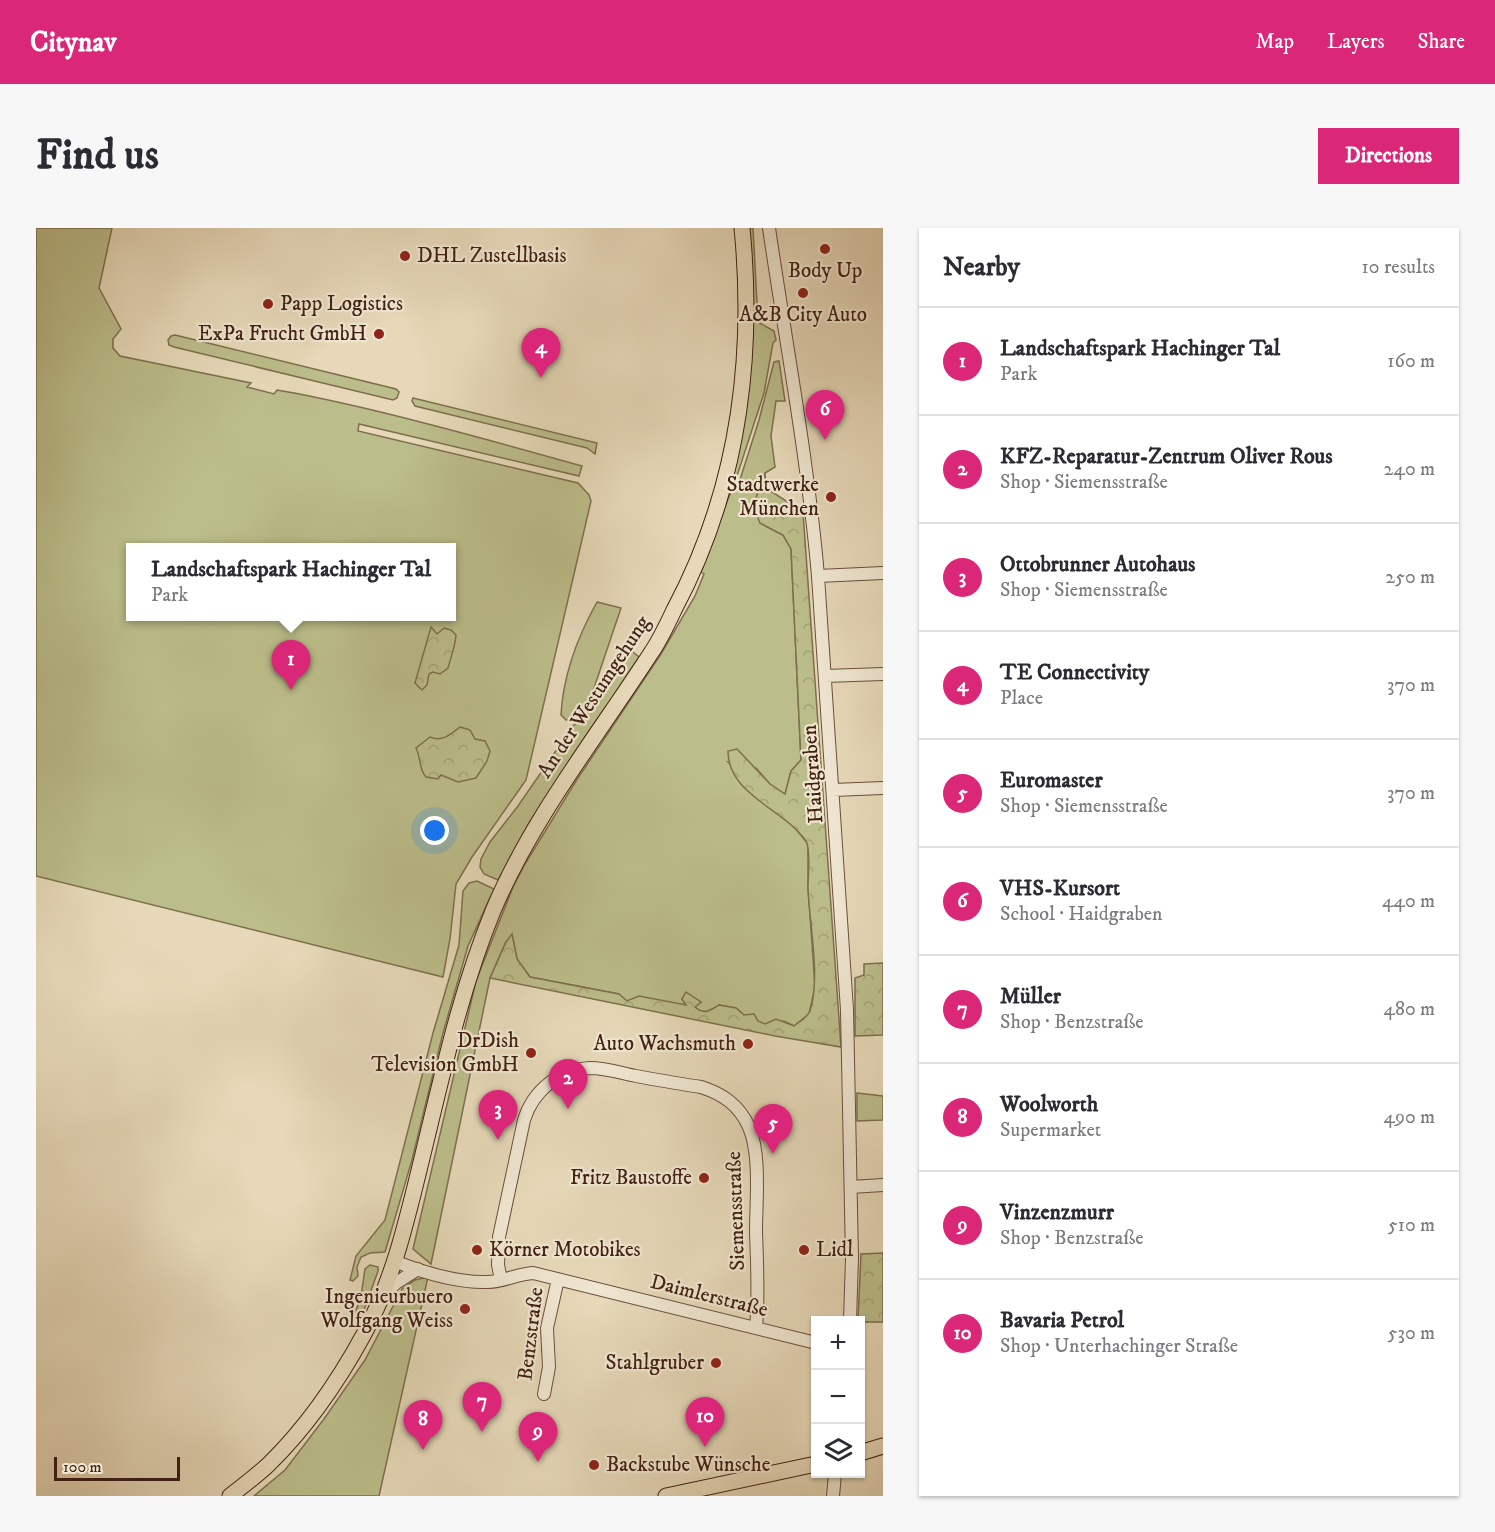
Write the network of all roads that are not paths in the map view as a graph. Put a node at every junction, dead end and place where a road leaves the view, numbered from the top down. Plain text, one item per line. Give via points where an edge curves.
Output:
1 (742, 228) edge
2 (769, 228) edge
3 (883, 573) edge
4 (818, 576) junction
5 (883, 674) edge
6 (825, 676) junction
7 (883, 788) edge
8 (833, 790) junction
9 (883, 1185) edge
10 (851, 1187) junction
11 (394, 1261) junction
12 (418, 1269) junction
13 (558, 1279) junction
14 (501, 1280) junction
15 (379, 1300) junction
16 (849, 1316) edge
17 (756, 1328) junction
18 (811, 1342) edge
19 (544, 1394) dead end
20 (883, 1446) edge
21 (865, 1452) edge
22 (811, 1465) edge
23 (835, 1478) edge
24 (230, 1496) edge
25 (666, 1496) edge
26 (833, 1496) edge

1 - 11 main road, An der Westumgehung via 747,318 744,386 714,518 685,590 654,649 546,810 494,908 467,980
2 - 4 street, Haidgraben
3 - 4 street
4 - 6 street, Haidgraben
5 - 6 street
6 - 8 street, Haidgraben
7 - 8 street
8 - 10 street, Haidgraben via 845,967
9 - 10 street
10 - 16 street, Haidgraben
11 - 12 street, Daimlerstraße
11 - 15 main road, An der Westumgehung
12 - 14 street, Daimlerstraße via 475,1282
12 - 15 street
13 - 14 street, Daimlerstraße via 533,1273
13 - 17 street, Daimlerstraße
13 - 19 street, Benzstraße via 548,1328 549,1367
14 - 17 street, Siemensstraße via 499,1237 524,1120 539,1092 569,1072 590,1068 701,1088 729,1100 752,1134 756,1165
15 - 24 main road, An der Westumgehung via 360,1341 307,1419 268,1465
17 - 18 street, Daimlerstraße
20 - 21 main road
22 - 25 main road
23 - 26 street

